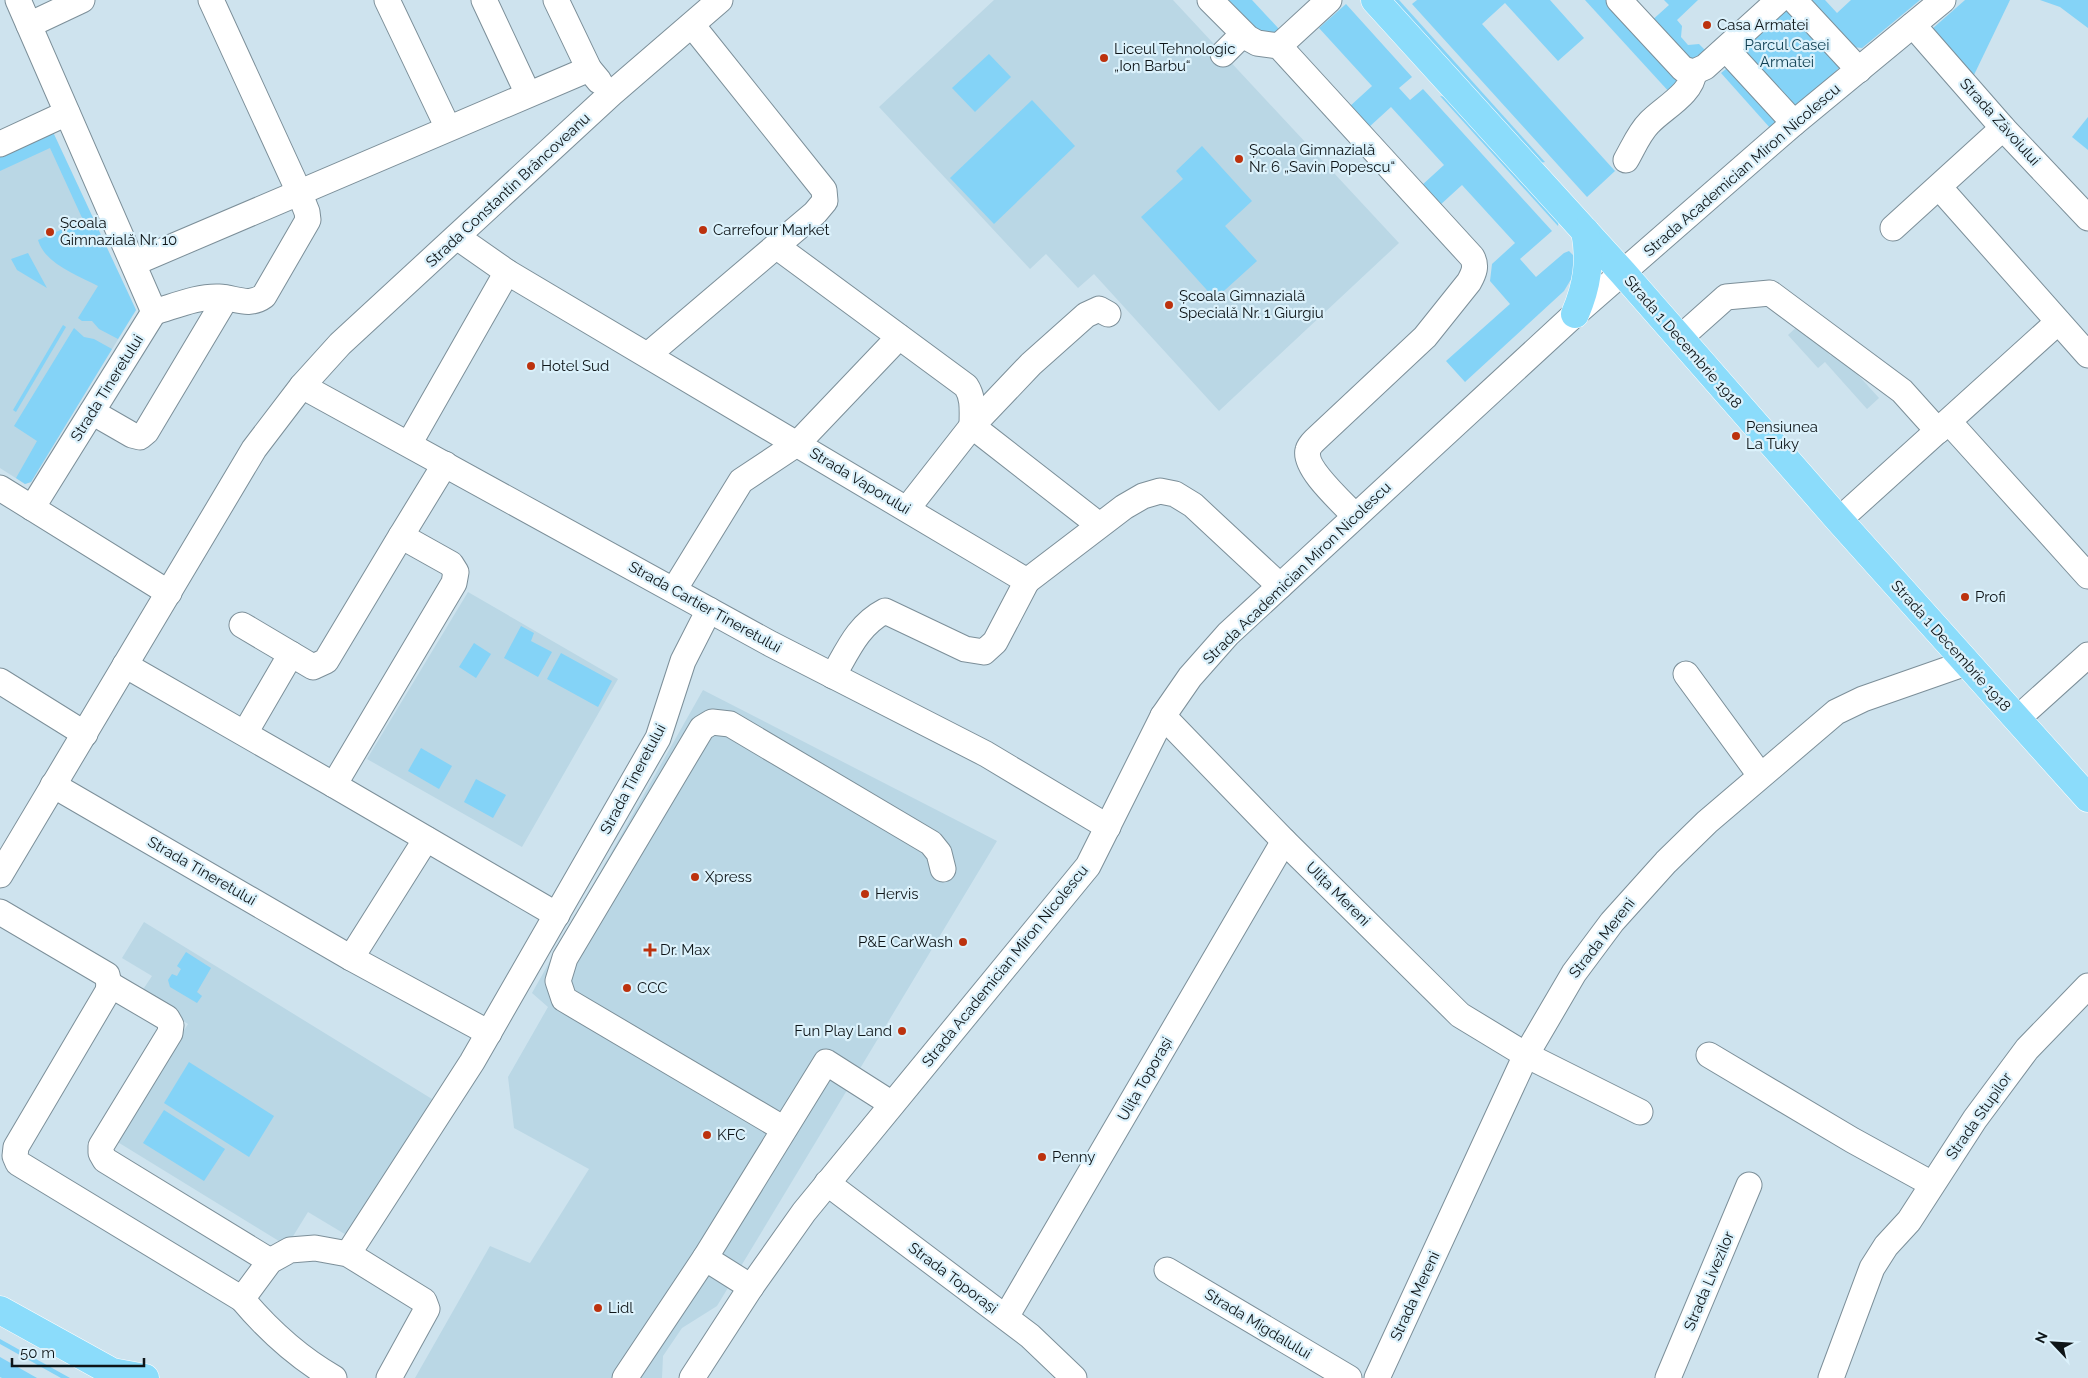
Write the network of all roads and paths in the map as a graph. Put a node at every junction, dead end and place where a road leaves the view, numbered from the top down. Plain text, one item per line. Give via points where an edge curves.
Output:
1 (18, 0) edge
2 (82, 0) edge
3 (211, 0) edge
4 (387, 0) edge
5 (484, 0) edge
6 (556, 0) edge
7 (720, 0) edge
8 (1210, 0) edge
9 (1329, 0) edge
10 (1375, 0) edge
11 (1620, 0) edge
12 (1779, 0) edge
13 (1794, 0) edge
14 (1943, 0) edge
15 (28, 25) junction
16 (692, 25) junction
17 (1913, 25) junction
18 (1243, 34) junction
19 (1279, 46) junction
20 (1726, 49) junction
21 (1224, 54) dead end
22 (588, 69) junction
23 (1859, 70) junction
24 (1694, 72) junction
25 (528, 94) junction
26 (611, 94) junction
27 (68, 113) junction
28 (1794, 123) junction
29 (448, 128) junction
30 (2004, 128) junction
31 (0, 144) edge
32 (1626, 160) dead end
33 (1939, 187) junction
34 (299, 192) junction
35 (2088, 218) edge
36 (1893, 228) dead end
37 (1585, 231) junction
38 (457, 238) junction
39 (776, 246) junction
40 (134, 263) junction
41 (508, 272) junction
42 (1623, 272) junction
43 (226, 298) junction
44 (154, 312) junction
45 (1108, 314) dead end
46 (1575, 314) junction
47 (2058, 322) junction
48 (899, 337) junction
49 (1680, 338) junction
50 (649, 354) junction
51 (2088, 355) edge
52 (302, 386) junction
53 (92, 412) junction
54 (972, 426) junction
55 (1944, 426) junction
56 (408, 444) junction
57 (798, 444) junction
58 (445, 464) junction
59 (0, 488) edge
60 (32, 508) junction
61 (907, 509) junction
62 (1355, 516) junction
63 (1839, 520) junction
64 (1099, 525) junction
65 (401, 536) junction
66 (2088, 576) edge
67 (1027, 581) junction
68 (1280, 586) junction
69 (674, 590) junction
70 (169, 593) junction
71 (709, 610) junction
72 (242, 625) dead end
73 (291, 654) junction
74 (2088, 654) edge
75 (1966, 663) junction
76 (125, 665) junction
77 (1686, 674) dead end
78 (834, 676) junction
79 (0, 681) edge
80 (1163, 716) junction
81 (2017, 719) junction
82 (244, 733) junction
83 (85, 734) junction
84 (1760, 775) junction
85 (53, 785) junction
86 (334, 785) junction
87 (2088, 798) edge
88 (1108, 827) junction
89 (426, 839) junction
90 (1284, 841) junction
91 (2, 868) edge
92 (943, 869) dead end
93 (0, 912) edge
94 (557, 915) junction
95 (351, 958) junction
96 (109, 984) junction
97 (2088, 986) edge
98 (489, 1033) junction
99 (1526, 1055) junction
100 (1709, 1056) dead end
101 (892, 1104) junction
102 (1640, 1112) dead end
103 (784, 1129) junction
104 (827, 1183) junction
105 (1932, 1184) junction
106 (1749, 1185) dead end
107 (348, 1254) junction
108 (705, 1258) junction
109 (270, 1261) junction
110 (1167, 1270) dead end
111 (751, 1287) junction
112 (242, 1299) junction
113 (0, 1310) edge
114 (1006, 1317) junction
115 (114, 1375) edge
116 (145, 1378) edge
117 (334, 1378) edge
118 (389, 1378) edge
119 (625, 1378) edge
120 (692, 1378) edge
121 (1074, 1378) edge
122 (1349, 1378) edge
123 (1377, 1378) edge
124 (1668, 1378) edge
125 (1831, 1378) edge

1 - 15 street
2 - 15 street
3 - 34 street
4 - 29 street
5 - 25 street
6 - 22 street
7 - 16 street, Strada Constantin Brâncoveanu
8 - 18 street
9 - 19 street
10 - 37 main road, Strada 1 Decembrie 1918
11 - 24 street via 1683,69
12 - 20 street
13 - 23 street
14 - 17 street, Strada Academician Miron Nicolescu
15 - 27 street
16 - 26 street, Strada Constantin Brâncoveanu
16 - 39 street via 824,190 825,201 815,214
17 - 23 street, Strada Academician Miron Nicolescu
17 - 30 street, Strada Zăvoiului
18 - 19 street via 1254,42
18 - 21 street
19 - 62 street via 1475,263 1469,282 1425,337 1308,449 1308,460 1313,470
20 - 24 street via 1706,67
20 - 28 street
22 - 25 street
22 - 26 street
23 - 28 street, Strada Academician Miron Nicolescu
24 - 32 street via 1688,88 1648,124
25 - 29 street
26 - 38 street, Strada Constantin Brâncoveanu
27 - 31 street
27 - 40 street
28 - 42 street, Strada Academician Miron Nicolescu
29 - 34 street
30 - 33 street
30 - 35 street, Strada Zăvoiului
33 - 36 street
33 - 47 street
34 - 40 street
34 - 43 street via 308,220 264,296 249,303
37 - 42 main road, Strada 1 Decembrie 1918
37 - 46 main road via 1589,248 1588,274
38 - 41 street, Strada Vaporului
38 - 52 street, Strada Constantin Brâncoveanu via 340,344
39 - 48 street
39 - 50 street
40 - 44 street
41 - 50 street, Strada Vaporului
41 - 56 street
42 - 46 street, Strada Academician Miron Nicolescu
42 - 49 main road, Strada 1 Decembrie 1918
43 - 44 street via 204,298
43 - 53 street via 146,432 140,437 132,435
44 - 53 street, Strada Tineretului
45 - 54 street via 1099,309 1086,315 1032,364
46 - 62 street, Strada Academician Miron Nicolescu
47 - 51 street
47 - 55 street
48 - 54 street via 966,386 971,394
48 - 57 street
49 - 55 street via 1726,296 1770,293
49 - 63 main road, Strada 1 Decembrie 1918
50 - 57 street, Strada Vaporului
52 - 56 street, Strada Cartier Tineretului
52 - 70 street via 254,449
53 - 60 street, Strada Tineretului
54 - 61 street
54 - 64 street
55 - 63 street
55 - 66 street
56 - 58 street, Strada Cartier Tineretului
57 - 61 street, Strada Vaporului
57 - 69 street via 741,481
58 - 65 street
58 - 69 street, Strada Cartier Tineretului
59 - 60 street
60 - 70 street
61 - 67 street, Strada Vaporului
62 - 68 street, Strada Academician Miron Nicolescu
63 - 75 main road, Strada 1 Decembrie 1918
64 - 67 street
64 - 68 street via 1143,496 1160,491 1175,494 1193,505
65 - 73 street via 326,661 313,667
65 - 86 street via 451,564 456,572 454,583
67 - 78 street via 995,642 984,652 965,649 885,611 861,628
68 - 80 street, Strada Academician Miron Nicolescu via 1208,655
69 - 71 street, Strada Cartier Tineretului
70 - 76 street
71 - 78 street, Strada Cartier Tineretului
71 - 94 street, Strada Tineretului via 683,661 658,738
72 - 73 street
73 - 82 street
74 - 81 street
75 - 81 main road, Strada 1 Decembrie 1918
75 - 84 street, Strada Mereni via 1848,705
76 - 82 street
76 - 83 street
77 - 84 street
78 - 88 street, Strada Cartier Tineretului via 986,754
79 - 83 street
80 - 88 street, Strada Academician Miron Nicolescu
80 - 90 street, Ulița Mereni
81 - 87 main road, Strada 1 Decembrie 1918
82 - 86 street
83 - 85 street
84 - 99 street, Strada Mereni via 1666,862 1612,922 1574,973
85 - 91 street
85 - 95 street, Strada Tineretului
86 - 89 street
88 - 101 street, Strada Academician Miron Nicolescu via 1088,866
89 - 94 street
89 - 95 street
90 - 99 street, Ulița Mereni via 1460,1015
90 - 114 street, Ulița Toporași
92 - 103 street via 939,853 931,843 738,728 712,722 702,728 565,958 558,981 564,999
93 - 96 street via 107,975
94 - 98 street, Strada Tineretului
95 - 98 street, Strada Tineretului
96 - 109 street via 166,1018 171,1026 170,1033 101,1146 105,1160
96 - 112 street via 108,991 16,1147 15,1156 18,1163
97 - 105 street, Strada Stupilor via 2027,1049
98 - 107 street, Strada Tineretului
99 - 102 street, Ulița Mereni
99 - 123 street, Strada Mereni
100 - 105 street
101 - 103 street via 826,1062
101 - 104 street, Strada Academician Miron Nicolescu
103 - 108 street
104 - 111 street, Strada Academician Miron Nicolescu
104 - 114 street, Strada Toporași
105 - 125 street, Strada Stupilor via 1909,1221 1872,1268
106 - 124 street, Strada Livezilor
107 - 109 street via 315,1248 290,1250
107 - 118 street via 424,1301 427,1309
108 - 111 street
108 - 119 street
109 - 112 street
110 - 122 street, Strada Migdalului
111 - 120 street, Strada Academician Miron Nicolescu
112 - 117 street via 266,1328
113 - 115 main road
114 - 121 street, Strada Toporași
115 - 116 main road

